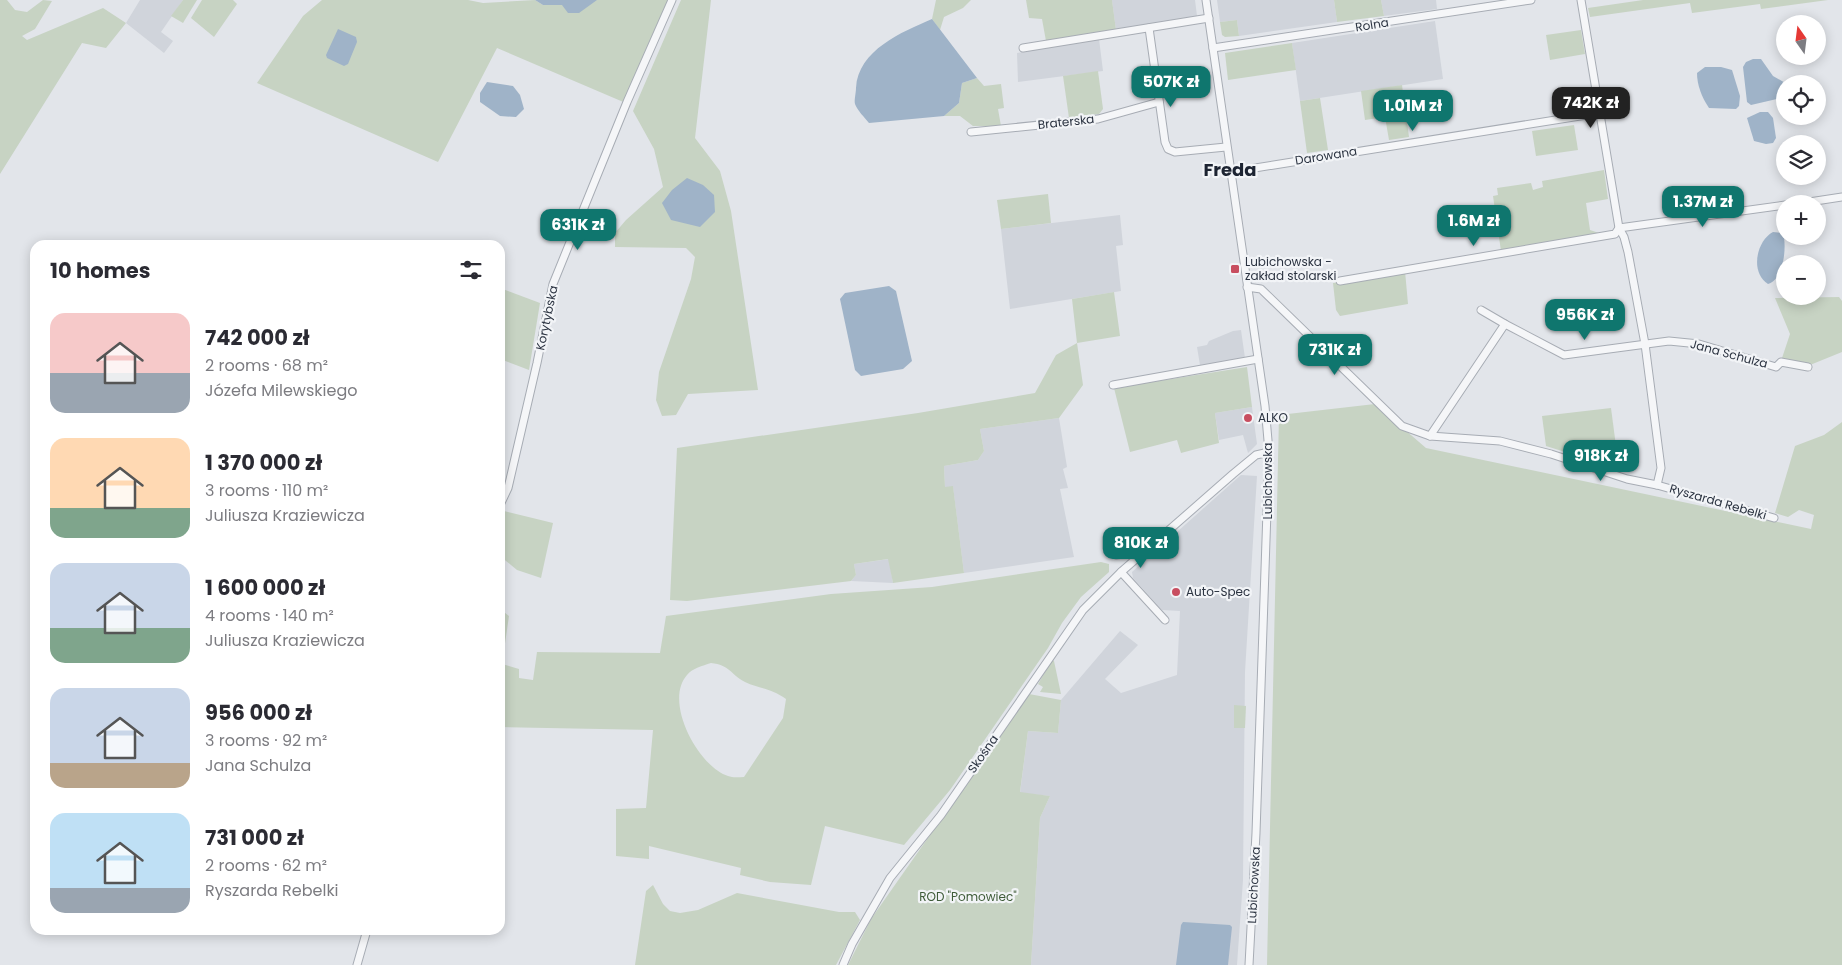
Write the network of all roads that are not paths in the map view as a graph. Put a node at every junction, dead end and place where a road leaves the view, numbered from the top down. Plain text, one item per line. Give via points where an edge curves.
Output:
1 (672, 0) edge
2 (1206, 0) edge
3 (1530, 0) edge
4 (1581, 0) edge
5 (1209, 18) junction
6 (1149, 28) junction
7 (1023, 48) dead end
8 (1213, 48) junction
9 (1159, 102) junction
10 (1599, 113) junction
11 (971, 132) dead end
12 (1226, 147) junction
13 (1230, 172) junction
14 (1842, 198) edge
15 (1826, 200) edge
16 (1776, 206) edge
17 (1619, 228) junction
18 (1340, 281) dead end
19 (1247, 286) junction
20 (1481, 310) dead end
21 (1505, 324) junction
22 (1645, 344) junction
23 (1258, 359) junction
24 (1808, 367) dead end
25 (1113, 385) dead end
26 (1430, 436) junction
27 (1269, 452) junction
28 (1657, 485) junction
29 (505, 494) edge
30 (1774, 518) dead end
31 (1116, 555) dead end
32 (1140, 556) junction
33 (1121, 572) junction
34 (1165, 620) dead end
35 (366, 935) edge
36 (357, 965) edge
37 (843, 965) edge
38 (1249, 965) edge

1 - 29 street, Korytybska via 553,284 538,363
2 - 5 street, Lubichowska
3 - 8 street, Rolna
4 - 10 street
5 - 6 street
5 - 8 street, Lubichowska
6 - 7 street
6 - 9 street
8 - 12 street, Lubichowska
9 - 11 street, Braterska via 1098,119
9 - 12 street via 1168,149 1175,152
10 - 13 street, Darowana
10 - 17 street
12 - 13 street, Lubichowska
13 - 19 street, Lubichowska
14 - 15 street
16 - 17 street
17 - 18 street via 1615,234
17 - 22 street via 1628,252
19 - 23 street, Lubichowska
19 - 26 street, Ryszarda Rebelki via 1261,289 1402,426
20 - 21 street, Jana Schulza
21 - 22 street, Jana Schulza via 1564,354
21 - 26 street
22 - 24 street, Jana Schulza via 1669,341 1699,344 1776,367 1781,362
22 - 28 street via 1661,468
23 - 25 street
23 - 27 street, Lubichowska
26 - 28 street, Ryszarda Rebelki via 1500,441
27 - 32 street, Skośna via 1256,454
27 - 38 street, Lubichowska
28 - 30 street, Ryszarda Rebelki
31 - 32 street via 1132,553
32 - 33 street, Skośna
33 - 34 street
33 - 37 street, Skośna via 1083,610 940,815 890,878
35 - 36 street

